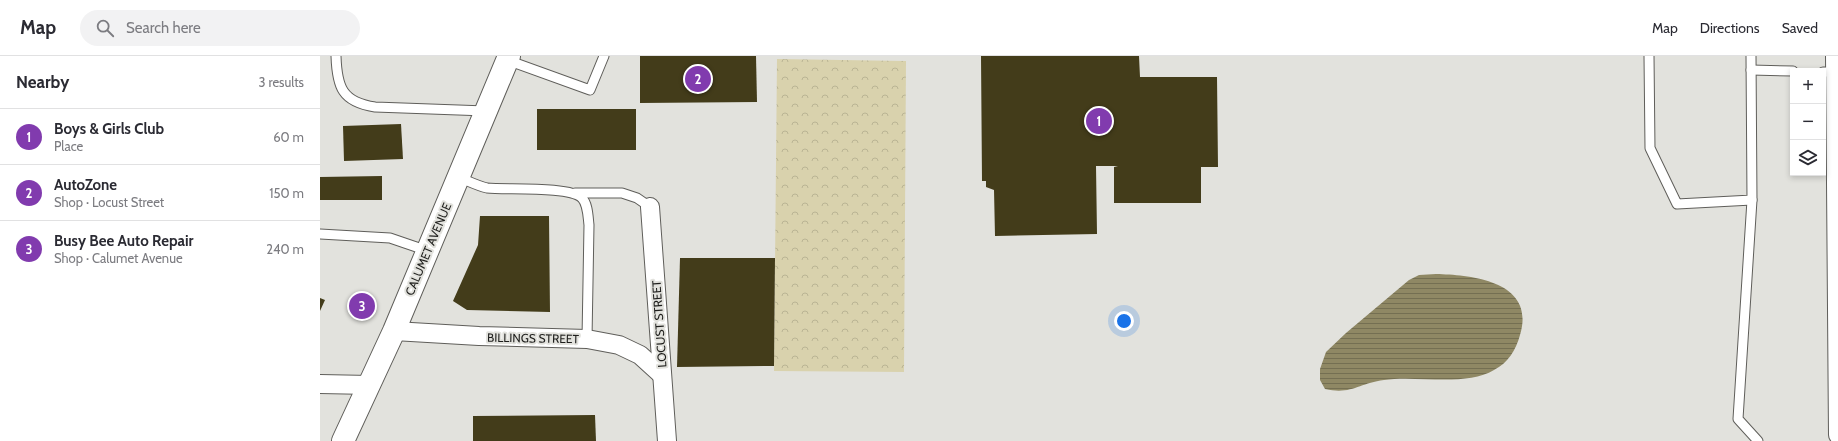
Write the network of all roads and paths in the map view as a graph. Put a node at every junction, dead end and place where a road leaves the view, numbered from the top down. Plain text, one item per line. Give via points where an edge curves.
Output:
1 (336, 56) edge
2 (604, 56) edge
3 (1649, 56) edge
4 (1751, 56) edge
5 (508, 58) edge
6 (1831, 67) edge
7 (1751, 70) junction
8 (1790, 71) edge
9 (486, 111) junction
10 (458, 177) junction
11 (573, 193) junction
12 (1752, 200) junction
13 (650, 207) joint
14 (320, 234) edge
15 (428, 250) junction
16 (394, 332) junction
17 (587, 339) junction
18 (662, 376) junction
19 (320, 384) edge
20 (370, 385) junction
21 (1838, 435) edge
22 (343, 441) edge
23 (667, 441) edge
24 (1758, 441) edge

1 - 9 lane via 336,74 340,88 360,105
2 - 5 lane via 590,90
3 - 12 lane via 1650,148 1677,204
4 - 7 lane
5 - 9 main road, CALUMET AVENUE
6 - 21 street
7 - 8 lane
7 - 12 lane
9 - 10 main road, CALUMET AVENUE
10 - 11 lane via 485,187
10 - 15 main road, CALUMET AVENUE
11 - 13 lane via 622,193 637,198
11 - 17 lane via 582,198 587,208 589,225
12 - 24 lane via 1738,419
13 - 18 street, LOCUST STREET
14 - 15 lane via 390,238
15 - 16 main road, CALUMET AVENUE
16 - 17 street, BILLINGS STREET
16 - 20 main road, CALUMET AVENUE
17 - 18 street, BILLINGS STREET via 619,345 640,355
18 - 23 street, LOCUST STREET
19 - 20 street
20 - 22 main road, CALUMET AVENUE

